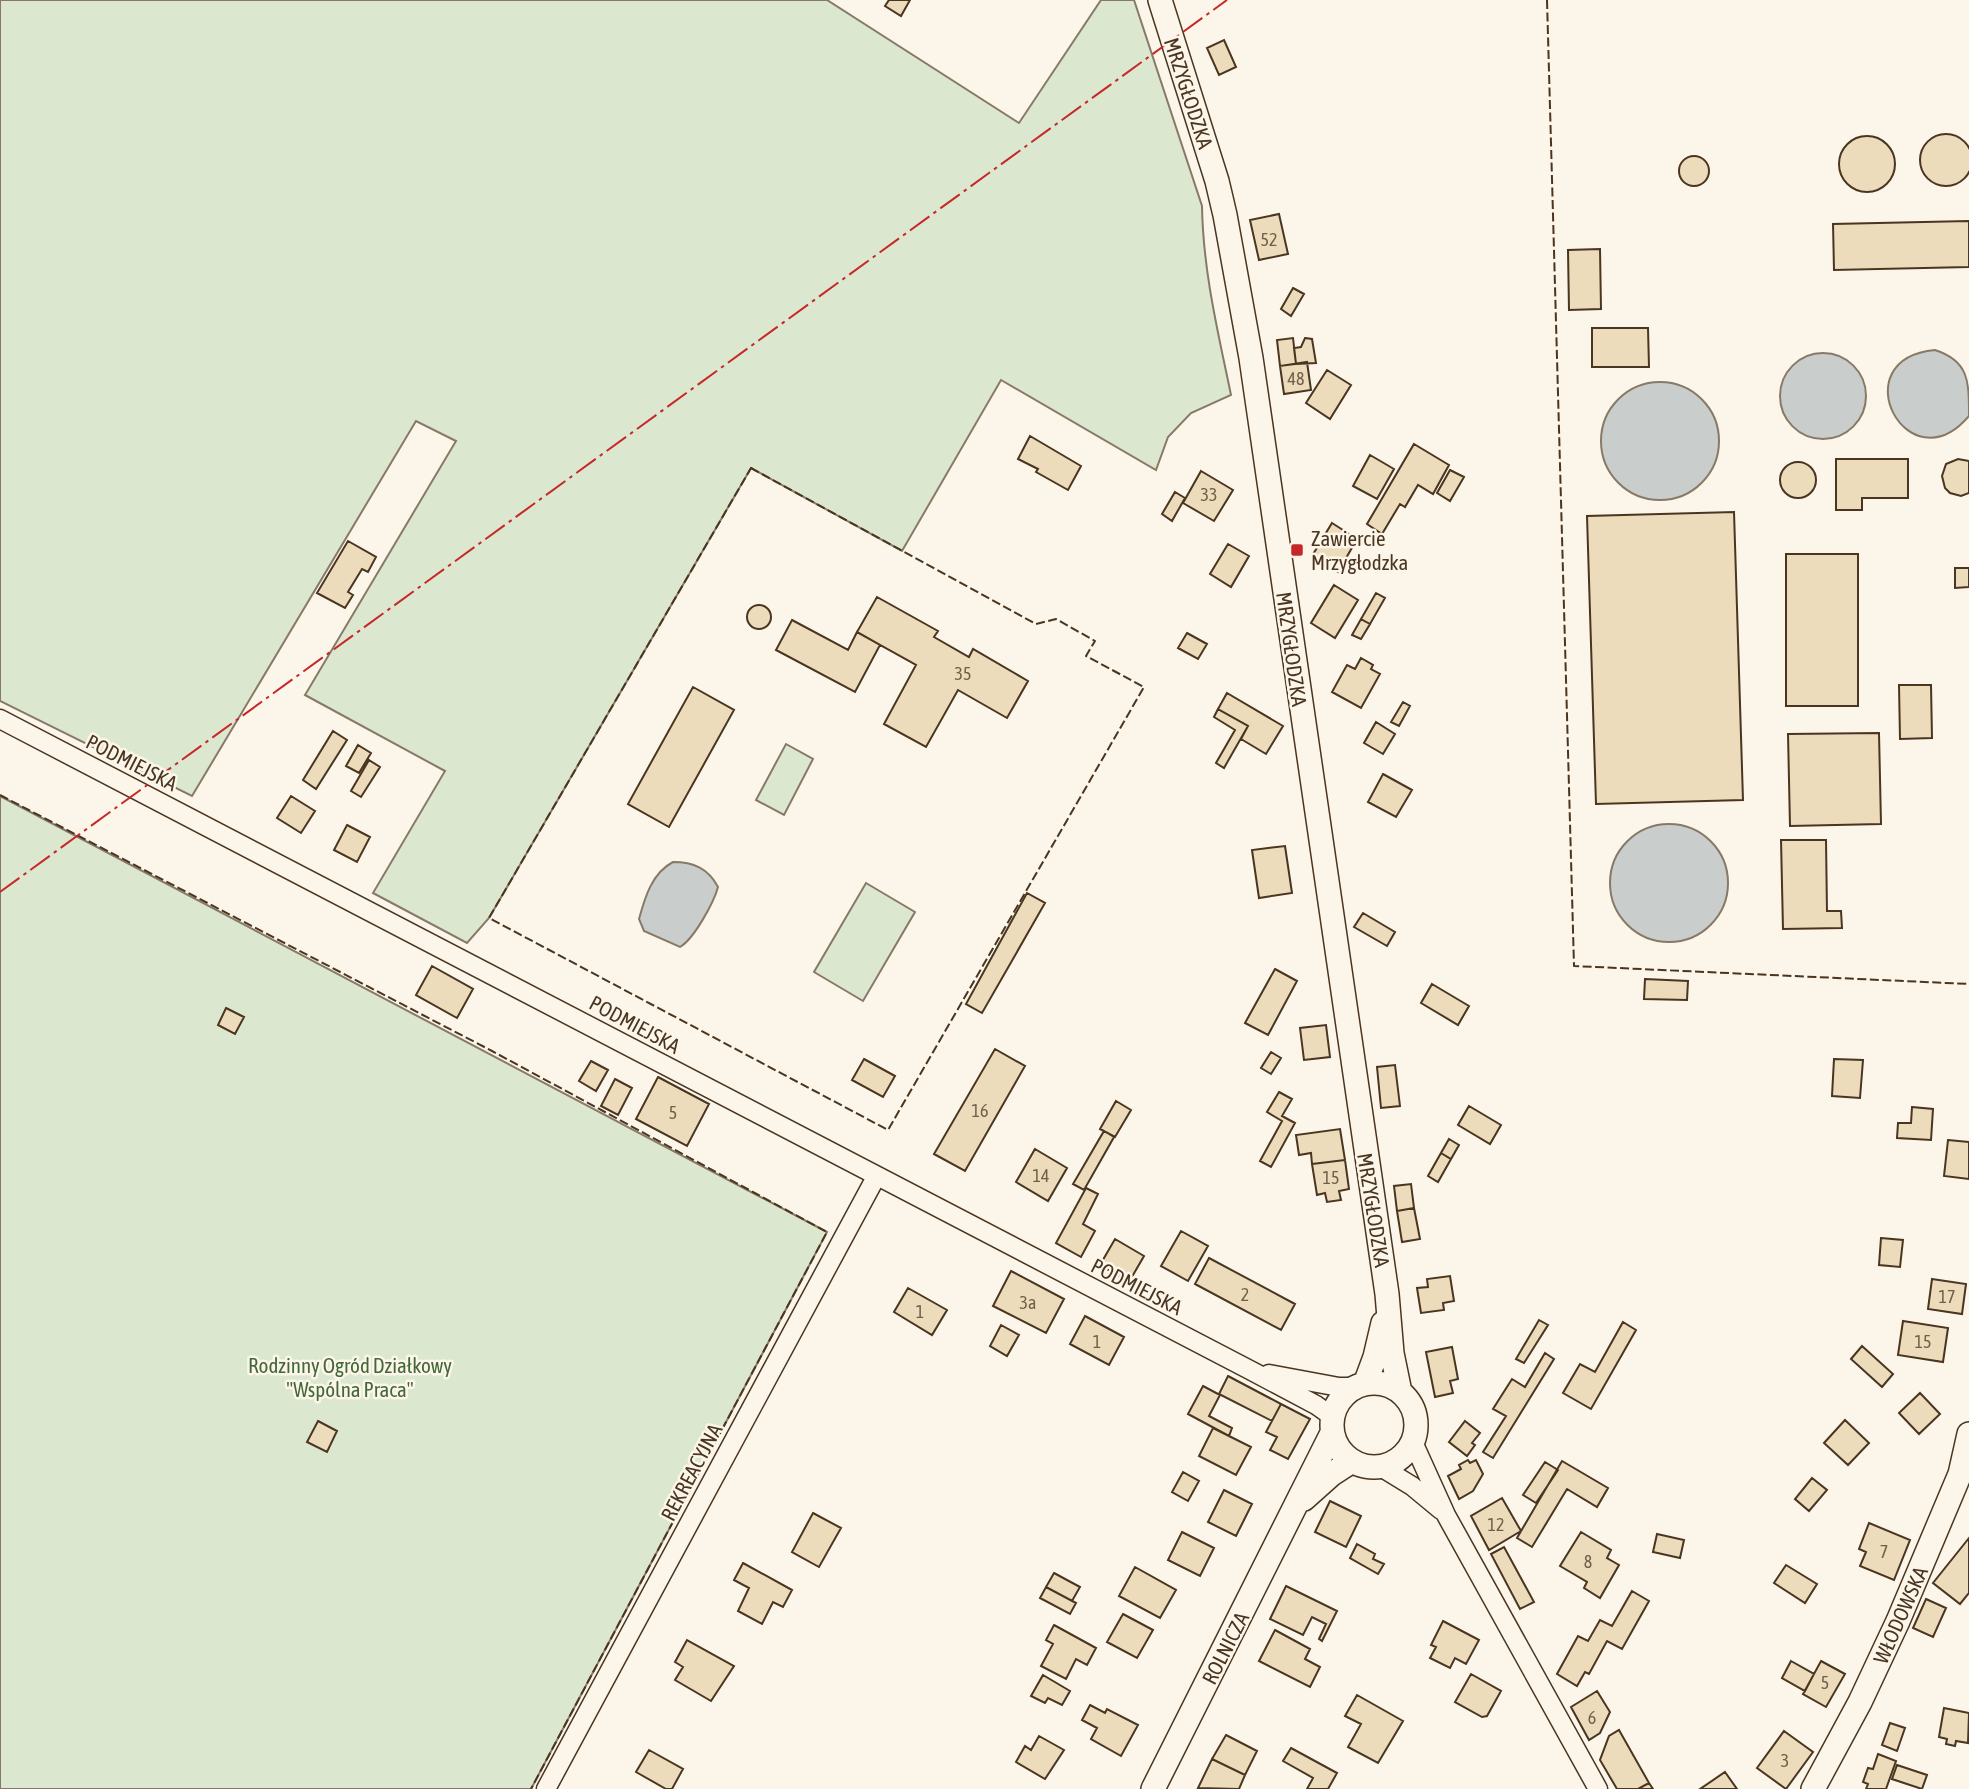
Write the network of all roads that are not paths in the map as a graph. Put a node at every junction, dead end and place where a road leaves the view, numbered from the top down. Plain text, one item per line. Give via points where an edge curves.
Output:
1 (1160, 0) edge
2 (0, 719) edge
3 (877, 1177) junction
4 (1387, 1306) junction
5 (1248, 1369) junction
6 (1360, 1385) junction
7 (1400, 1392) junction
8 (1332, 1425) junction
9 (1969, 1434) edge
10 (1413, 1442) junction
11 (1352, 1461) junction
12 (1381, 1467) junction
13 (1965, 1474) edge
14 (1297, 1506) junction
15 (1446, 1515) junction
16 (546, 1789) edge
17 (1153, 1789) edge
18 (1598, 1789) edge
19 (1813, 1789) edge

1 - 4 street, MRZYGŁODZKA via 1217,181 1241,297
2 - 3 street, PODMIEJSKA
3 - 5 street, PODMIEJSKA
3 - 16 street, REKREACYJNA
4 - 6 street, MRZYGŁODZKA via 1375,1357
4 - 7 street, MRZYGŁODZKA
5 - 6 street, PODMIEJSKA via 1339,1387
5 - 8 street, PODMIEJSKA via 1316,1405
6 - 7 street via 1384,1384
6 - 8 street via 1336,1406
7 - 10 street via 1415,1413
8 - 11 street via 1336,1444
8 - 14 street, ROLNICZA
9 - 13 street, WŁODOWSKA
10 - 12 street via 1405,1454
10 - 15 street
11 - 12 street
11 - 14 street, ROLNICZA
12 - 15 street
13 - 19 street, WŁODOWSKA via 1860,1702
14 - 17 street, ROLNICZA
15 - 18 street

